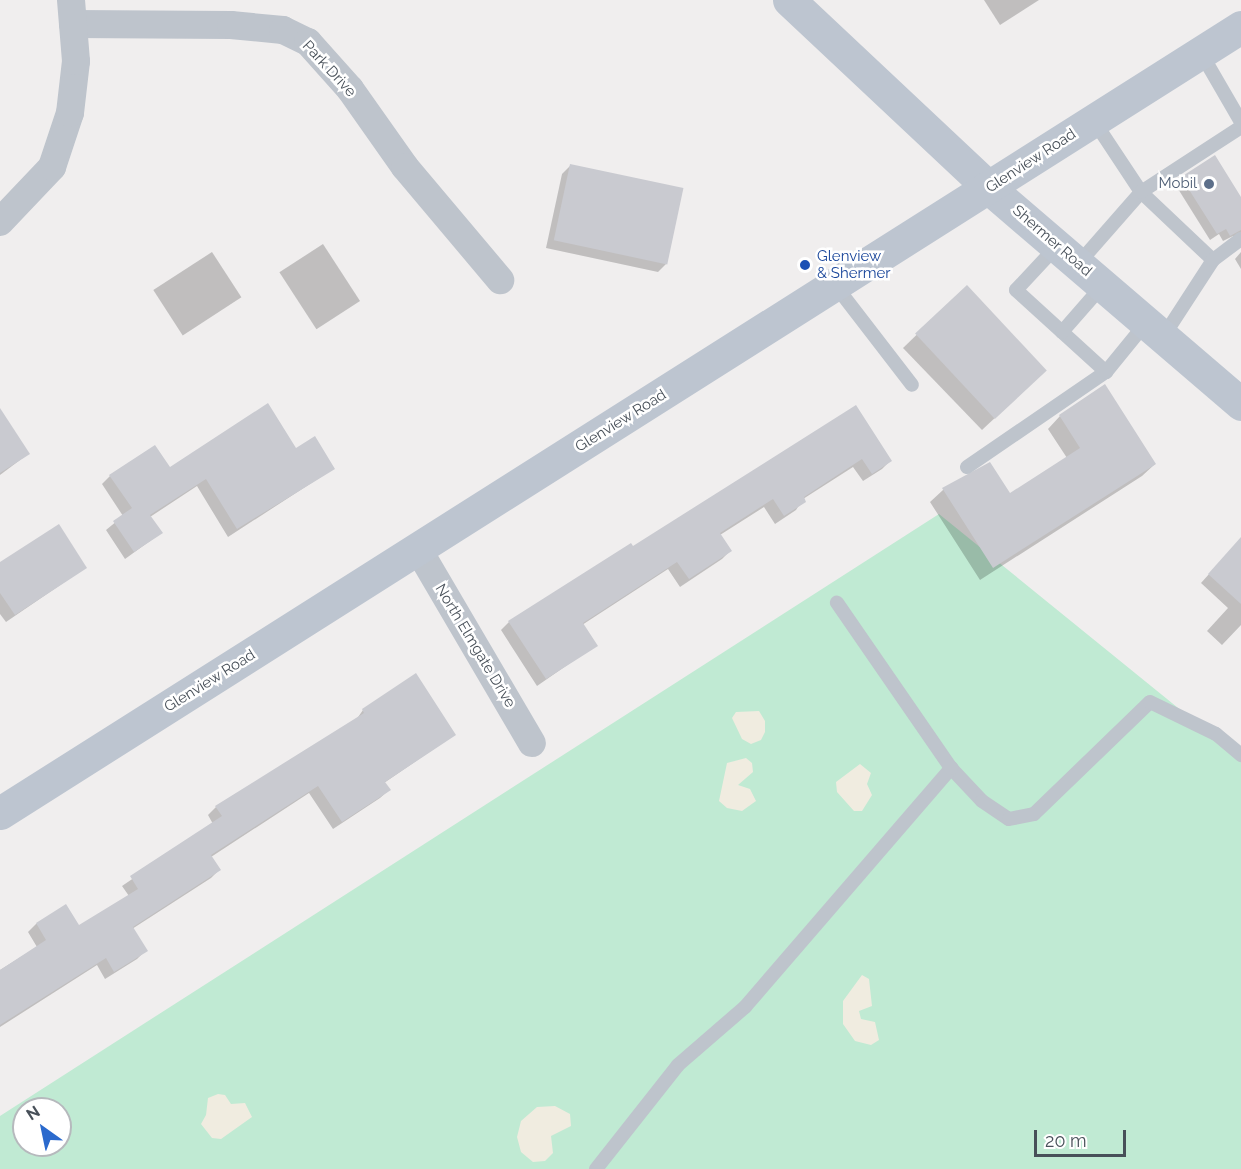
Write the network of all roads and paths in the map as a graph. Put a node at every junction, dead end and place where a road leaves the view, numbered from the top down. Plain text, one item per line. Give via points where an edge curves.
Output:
1 (789, 0) edge
2 (72, 12) edge
3 (1241, 27) edge
4 (1202, 53) junction
5 (1094, 121) junction
6 (1241, 122) edge
7 (1241, 127) edge
8 (989, 188) junction
9 (1141, 192) junction
10 (0, 222) edge
11 (1241, 238) edge
12 (1213, 260) junction
13 (1079, 265) junction
14 (500, 280) dead end
15 (835, 285) junction
16 (1155, 329) junction
17 (1062, 332) junction
18 (1106, 372) junction
19 (912, 385) dead end
20 (1241, 404) edge
21 (967, 467) dead end
22 (418, 549) junction
23 (837, 603) dead end
24 (532, 743) dead end
25 (1241, 755) edge
26 (951, 768) junction
27 (0, 813) edge
28 (596, 1169) edge

1 - 8 main road, Shermer Road
2 - 10 street, Park Drive via 76,61 70,113 52,168
2 - 14 street, Park Drive via 283,30 308,42 350,89 405,167
3 - 4 main road, Glenview Road
4 - 5 main road, Glenview Road
4 - 6 lane
5 - 8 main road, Glenview Road
5 - 9 lane
7 - 9 lane
8 - 13 main road, Shermer Road
8 - 15 main road, Glenview Road
9 - 12 lane
9 - 13 lane
11 - 12 lane
12 - 16 lane
13 - 16 main road, Shermer Road
13 - 17 lane
13 - 17 lane via 1016,290
15 - 19 lane
15 - 22 main road, Glenview Road
16 - 18 lane
16 - 20 main road, Shermer Road
17 - 18 lane
18 - 21 lane
22 - 24 street, North Elmgate Drive
22 - 27 main road, Glenview Road
23 - 26 lane
25 - 26 lane via 1207,729 1150,702 1034,814 1009,819 982,801
26 - 28 lane via 745,1007 678,1065

